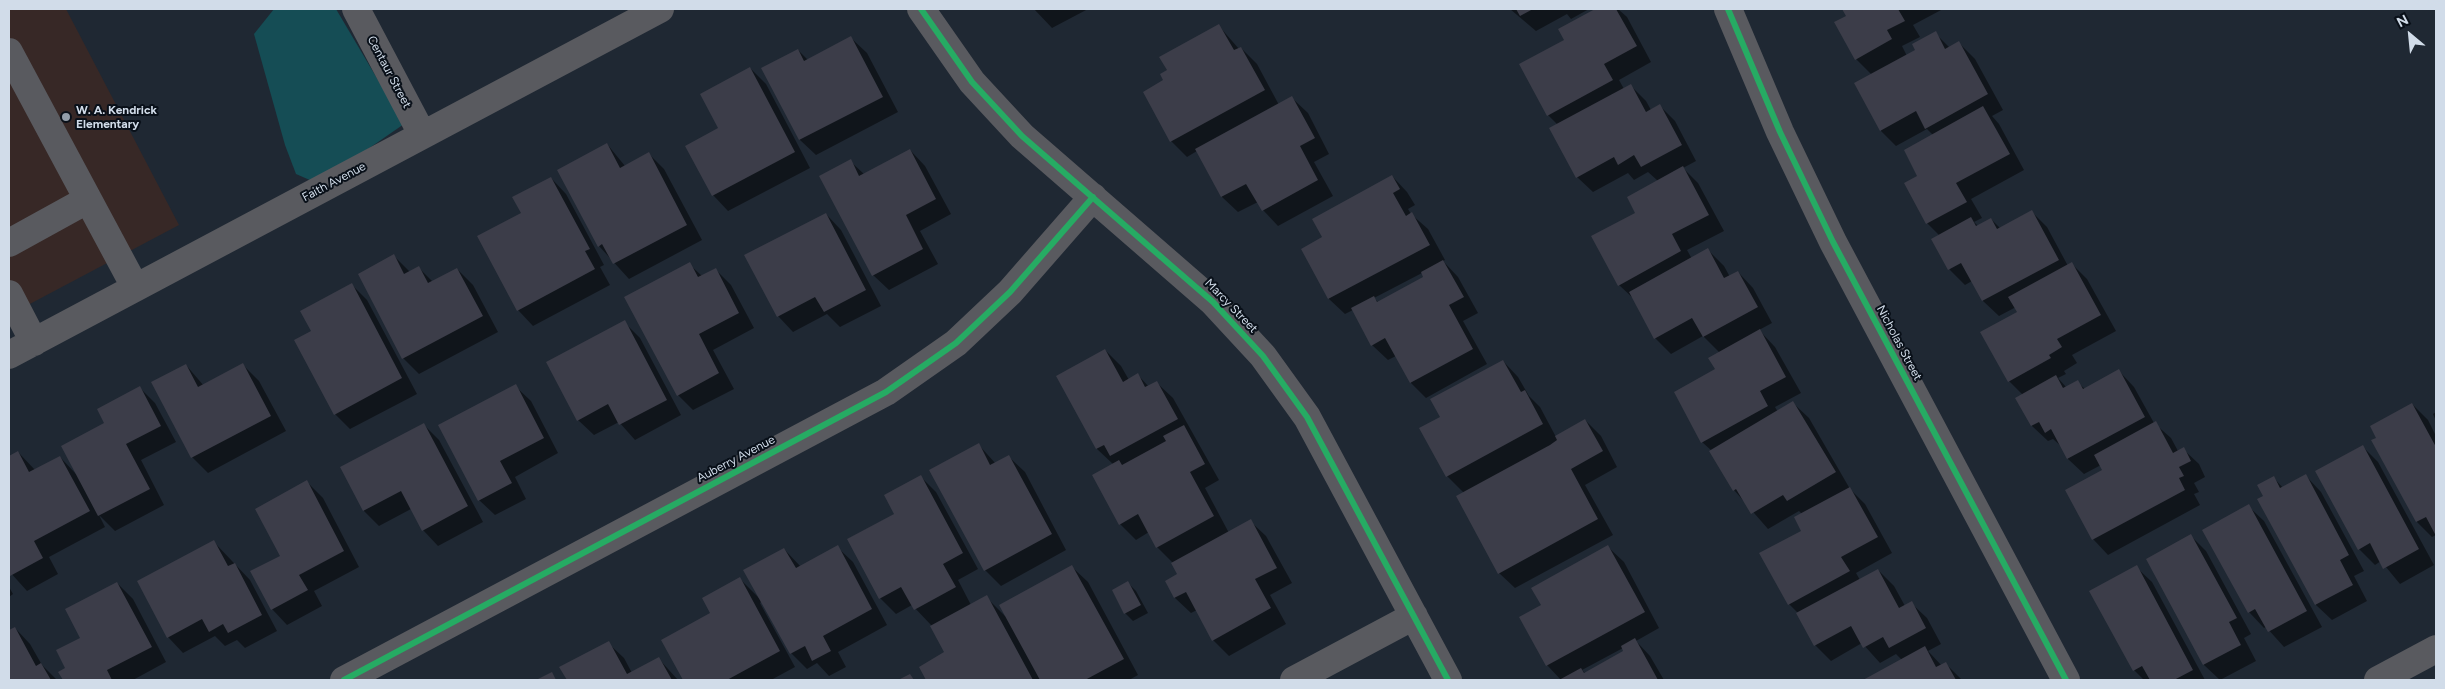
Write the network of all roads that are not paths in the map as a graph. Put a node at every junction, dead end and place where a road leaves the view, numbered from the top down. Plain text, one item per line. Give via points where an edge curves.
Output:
1 (356, 9) edge
2 (660, 9) edge
3 (921, 9) edge
4 (1728, 9) edge
5 (9, 52) edge
6 (422, 134) junction
7 (1093, 197) junction
8 (88, 200) junction
9 (9, 243) edge
10 (135, 288) junction
11 (9, 294) edge
12 (34, 342) junction
13 (9, 355) edge
14 (1414, 616) junction
15 (2436, 649) edge
16 (344, 680) edge
17 (1294, 680) edge
18 (1448, 680) edge
19 (2066, 680) edge
20 (2378, 680) edge

1 - 6 street, Centaur Street
2 - 6 street, Faith Avenue
3 - 7 street, Marcy Street via 972,82 1022,136
4 - 19 street, Nicholas Street via 1780,132 1833,242
5 - 8 street
6 - 10 street, Faith Avenue
7 - 14 street, Marcy Street via 1213,302 1263,356 1307,417
7 - 16 street, Auberry Avenue via 1010,292 956,343 886,392
8 - 9 street
8 - 10 street
10 - 12 street, Faith Avenue
11 - 12 street
12 - 13 street, Faith Avenue
14 - 17 street
14 - 18 street, Marcy Street
15 - 20 street

